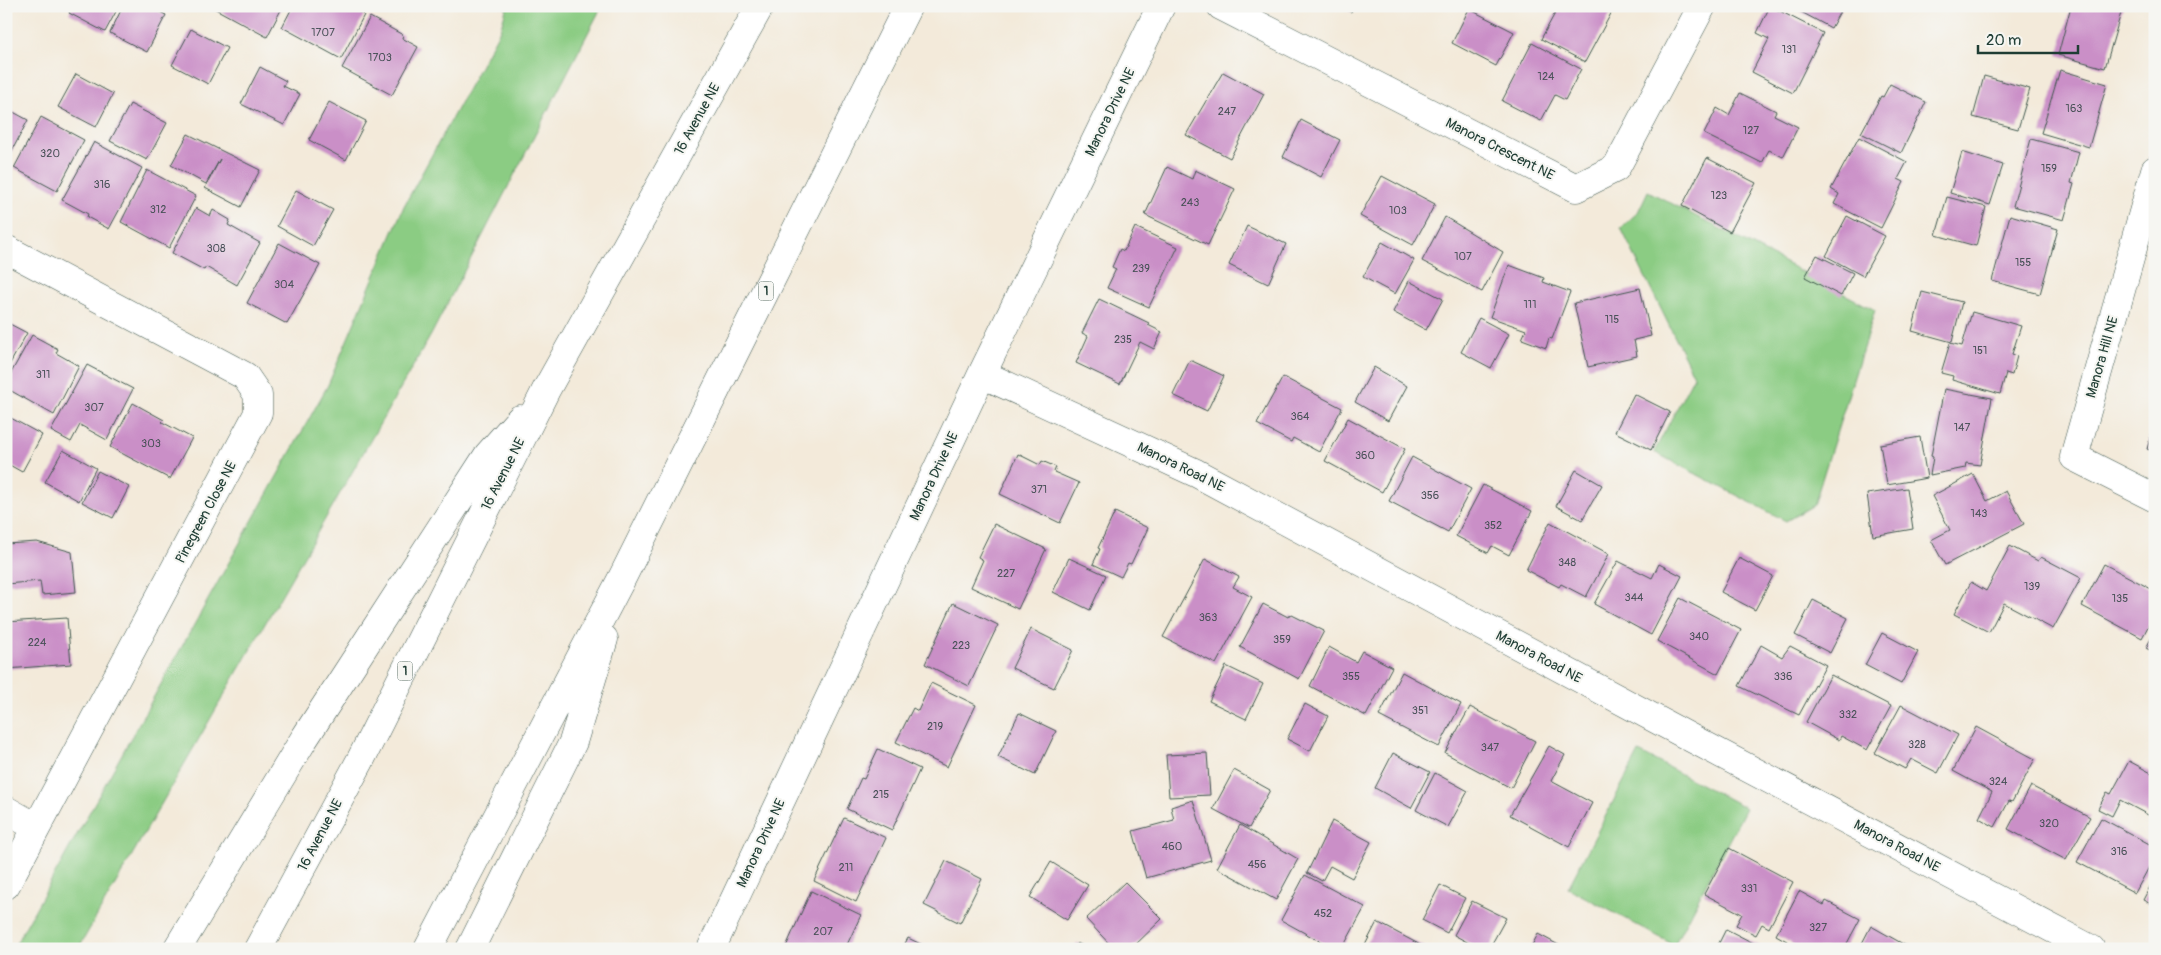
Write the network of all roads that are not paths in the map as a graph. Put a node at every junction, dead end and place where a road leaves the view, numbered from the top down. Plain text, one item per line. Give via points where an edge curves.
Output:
1 (760, 6) edge
2 (908, 6) edge
3 (1161, 6) edge
4 (1221, 6) edge
5 (1702, 6) edge
6 (2155, 170) edge
7 (6, 249) edge
8 (982, 374) junction
9 (546, 390) junction
10 (2155, 498) edge
11 (623, 576) junction
12 (6, 810) edge
13 (36, 826) junction
14 (6, 885) edge
15 (177, 949) edge
16 (258, 949) edge
17 (428, 949) edge
18 (470, 949) edge
19 (711, 949) edge
20 (2091, 949) edge

1 - 9 main road, 16 Avenue NE / 1
2 - 11 main road, 1
3 - 8 main road, Manora Drive NE
4 - 5 main road, Manora Crescent NE via 1576,188 1616,168
6 - 10 main road, Manora Hill NE via 2074,457
7 - 13 main road, Pinegreen Close NE via 246,376 258,395 258,413
8 - 19 main road, Manora Drive NE
8 - 20 main road, Manora Road NE via 1196,473
9 - 15 main road via 488,455 304,739
9 - 16 main road, 16 Avenue NE / 1 via 364,752
11 - 17 main road, 1
11 - 18 main road via 573,742
12 - 13 main road
13 - 14 main road, Pinegreen Close NE

